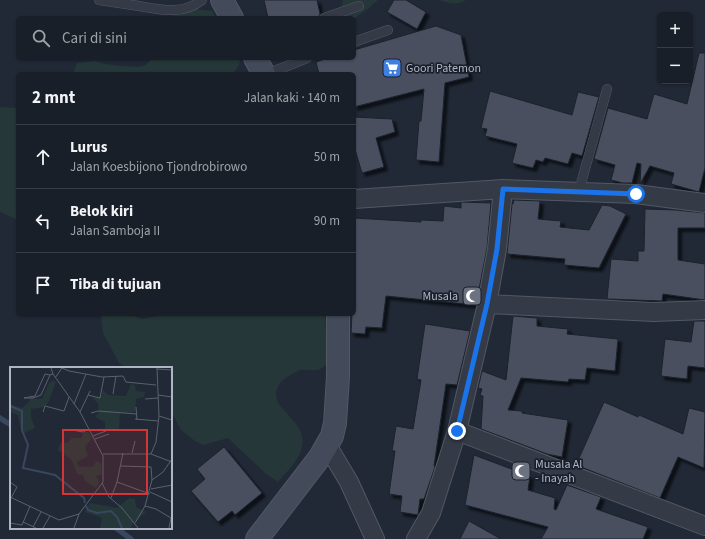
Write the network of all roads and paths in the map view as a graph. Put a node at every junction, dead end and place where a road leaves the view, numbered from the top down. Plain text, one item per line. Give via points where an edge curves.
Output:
1 (99, 0) edge
2 (202, 0) edge
3 (222, 0) edge
4 (359, 6) dead end
5 (231, 16) edge
6 (330, 16) edge
7 (388, 30) dead end
8 (356, 41) edge
9 (255, 60) edge
10 (301, 60) edge
11 (263, 72) edge
12 (272, 72) edge
13 (607, 89) dead end
14 (503, 189) junction
15 (579, 191) junction
16 (356, 199) edge
17 (705, 203) edge
18 (487, 304) junction
19 (705, 310) edge
20 (338, 316) edge
21 (457, 431) junction
22 (324, 451) junction
23 (705, 526) edge
24 (257, 539) edge
25 (375, 539) edge
26 (416, 539) edge

1 - 2 lane via 168,11 186,8
3 - 5 main road
4 - 6 lane
7 - 8 lane
9 - 11 main road
10 - 12 lane
13 - 15 lane
14 - 15 street
14 - 16 street
14 - 18 street via 497,249
15 - 17 street via 636,194
18 - 19 street via 654,312
18 - 21 street
20 - 22 main road via 335,423
21 - 23 street
21 - 26 street via 430,513
22 - 24 main road
22 - 25 street via 350,482

